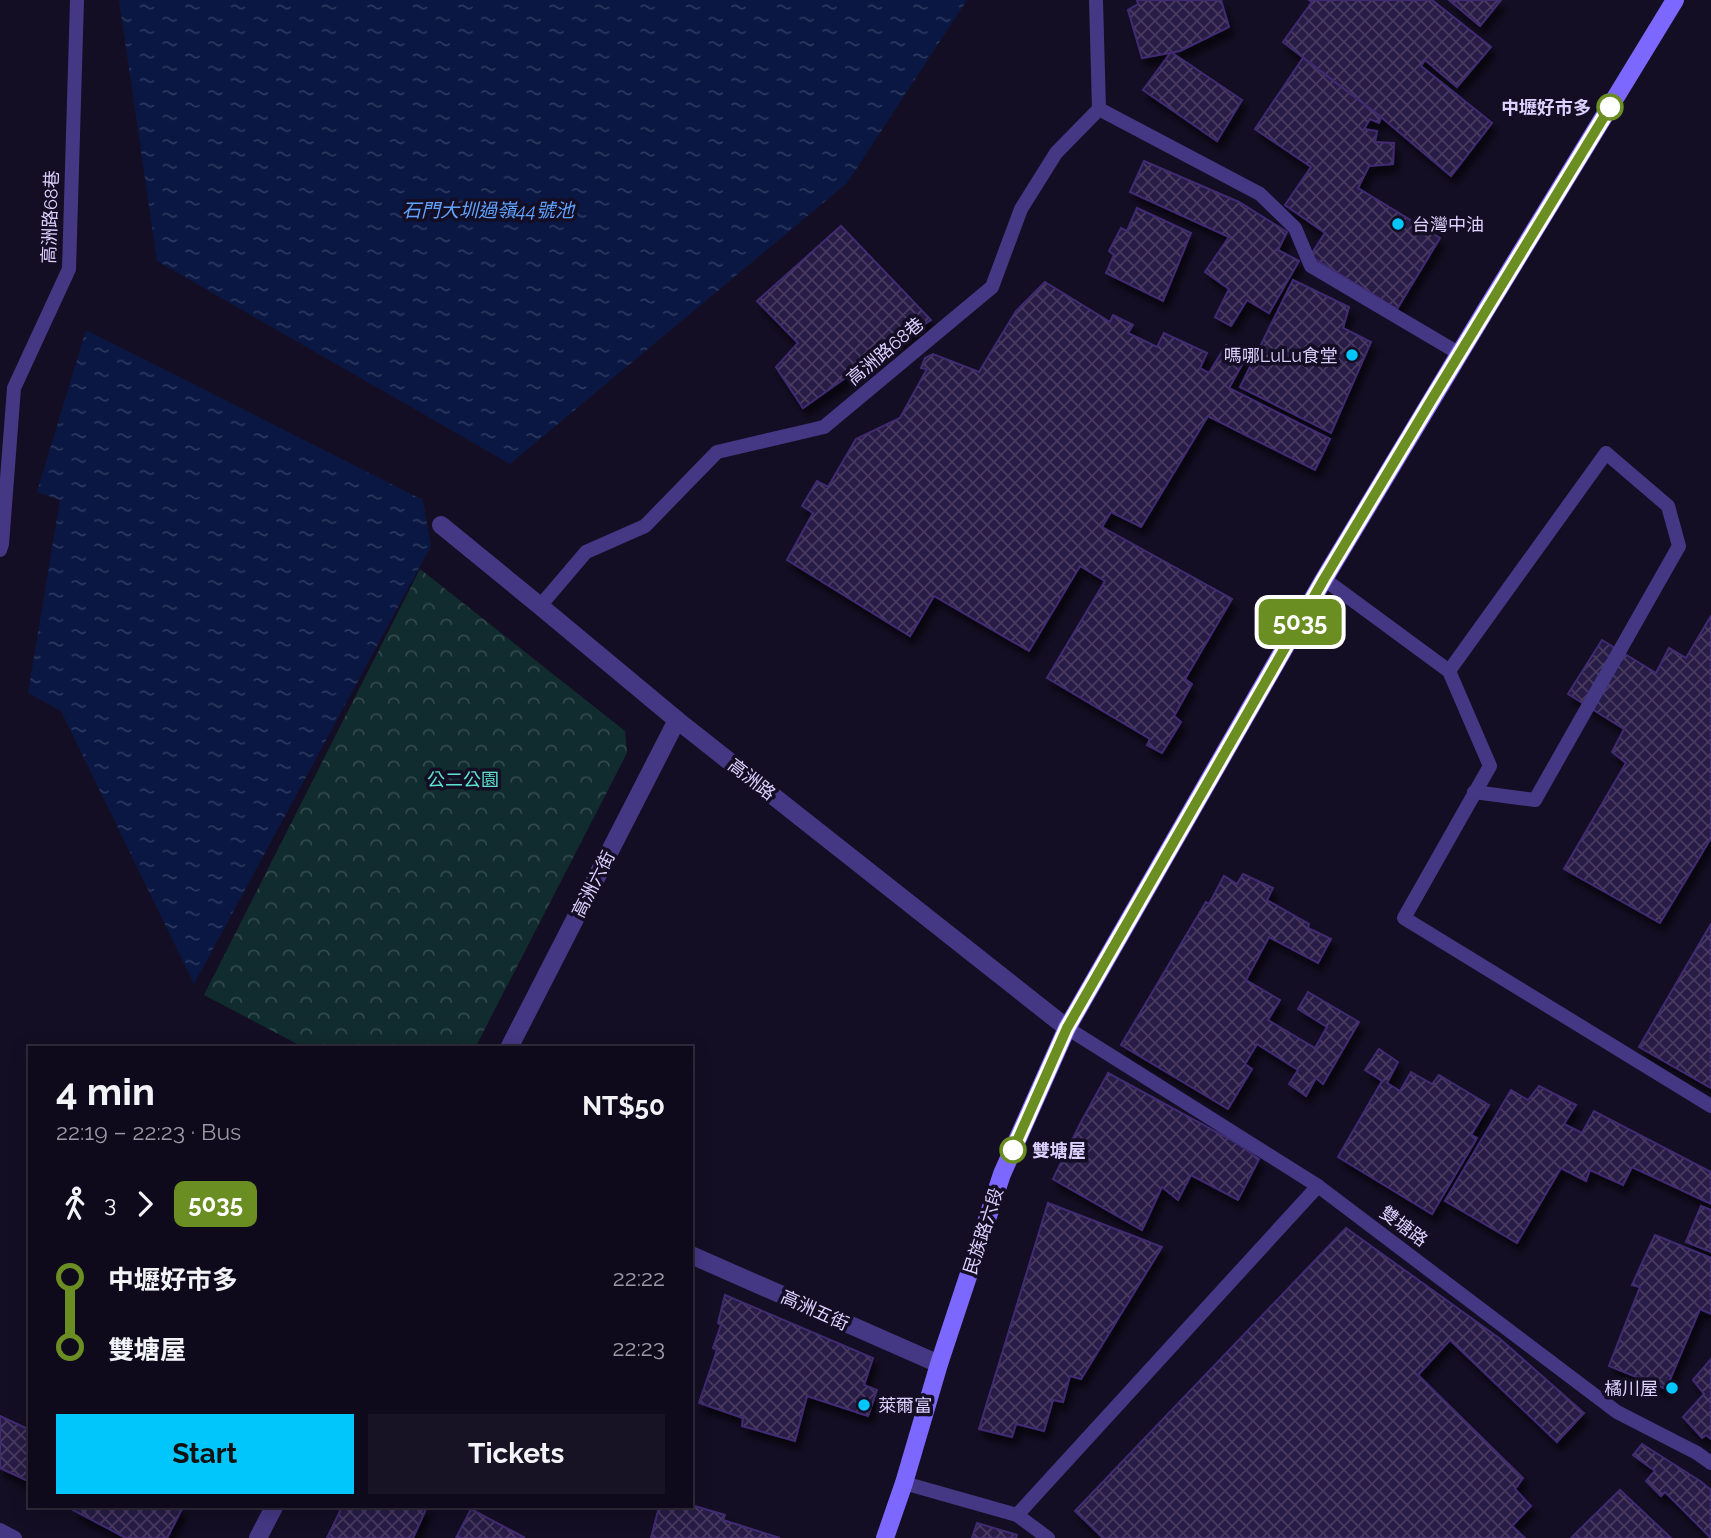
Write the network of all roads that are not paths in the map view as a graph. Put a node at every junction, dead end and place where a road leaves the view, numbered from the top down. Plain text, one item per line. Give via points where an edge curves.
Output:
1 (76, 0) edge
2 (1096, 0) edge
3 (1675, 0) edge
4 (1099, 109) junction
5 (1460, 354) junction
6 (441, 525) dead end
7 (0, 550) edge
8 (1324, 579) junction
9 (540, 606) junction
10 (1449, 671) junction
11 (677, 720) junction
12 (1474, 792) junction
13 (1067, 1028) junction
14 (510, 1046) edge
15 (1711, 1106) edge
16 (1318, 1186) junction
17 (693, 1256) edge
18 (939, 1364) junction
19 (1711, 1463) edge
20 (904, 1483) junction
21 (273, 1508) edge
22 (1017, 1515) junction
23 (0, 1530) edge
24 (15, 1538) edge
25 (258, 1538) edge
26 (885, 1538) edge
27 (1048, 1538) edge

1 - 7 lane, 高洲路68巷 via 69,269 14,388
2 - 4 lane
3 - 5 main road, 民族路六段
4 - 5 lane via 1260,194 1295,228 1311,266
4 - 9 lane, 高洲路68巷 via 1056,153 1021,209 992,287 824,427 717,452 645,526 586,552
5 - 8 main road, 民族路六段
6 - 9 street, 高洲路
8 - 10 lane
8 - 13 main road, 民族路六段
9 - 11 street, 高洲路
10 - 12 lane via 1490,766
10 - 12 lane via 1606,453 1668,506 1679,546 1535,800
11 - 13 street, 高洲路
11 - 14 street, 高洲六街
12 - 15 lane via 1404,918
13 - 16 lane, 雙塘路
13 - 18 main road, 民族路六段 via 1002,1174
16 - 19 lane, 雙塘路 via 1617,1412
16 - 22 lane
17 - 18 street, 高洲五街
18 - 20 main road, 民族路六段
20 - 22 lane
20 - 26 main road, 民族路六段
21 - 25 street
22 - 27 lane
23 - 24 lane

